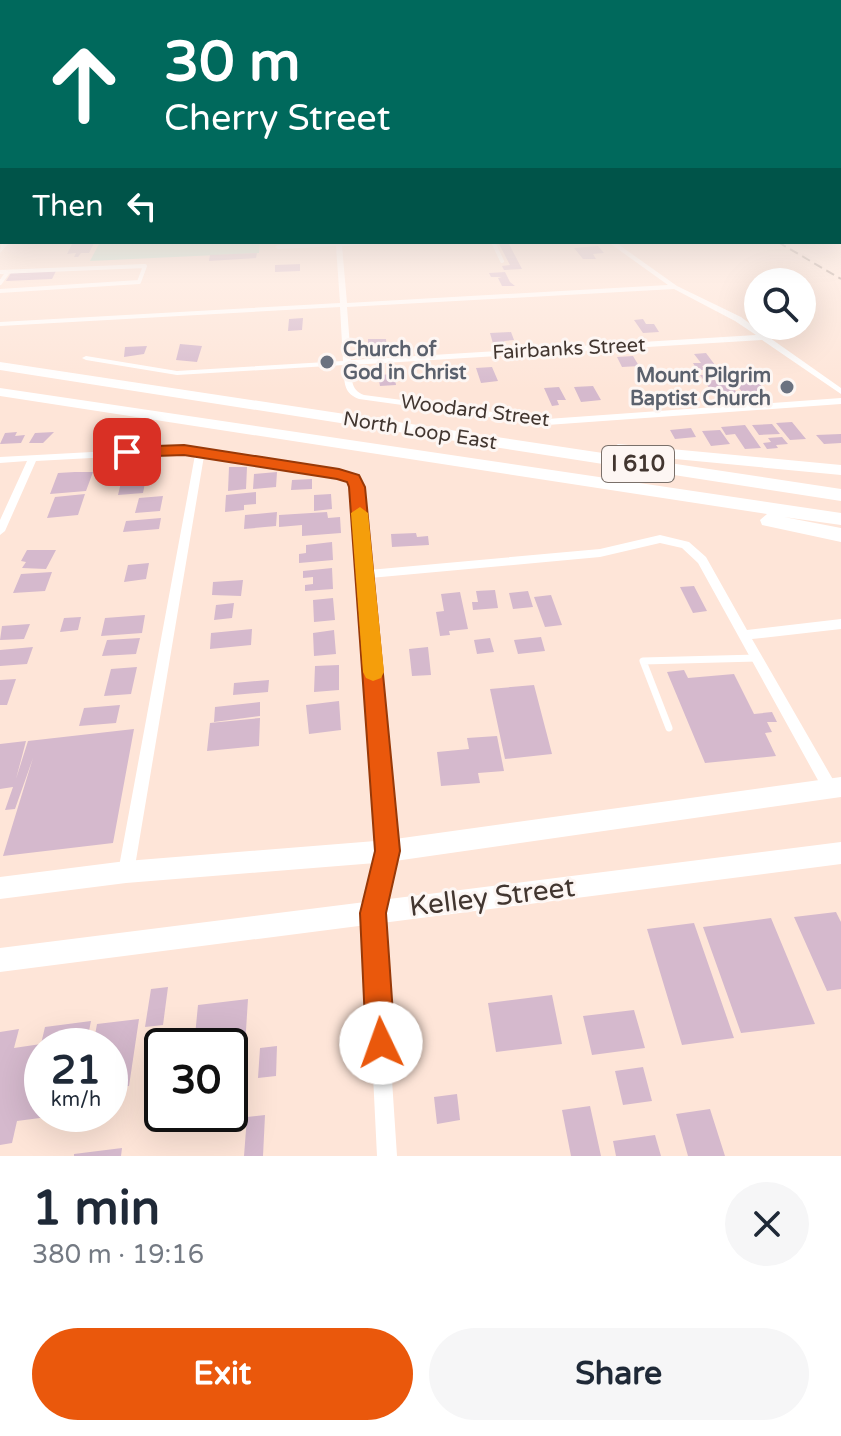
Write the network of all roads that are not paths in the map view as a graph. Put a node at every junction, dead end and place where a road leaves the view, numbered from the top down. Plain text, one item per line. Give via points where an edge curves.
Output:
1 (139, 282) edge
2 (341, 282) edge
3 (668, 282) edge
4 (675, 287) junction
5 (0, 291) edge
6 (342, 305) junction
7 (744, 323) edge
8 (0, 324) edge
9 (744, 338) edge
10 (771, 340) edge
11 (86, 358) dead end
12 (347, 363) junction
13 (0, 366) edge
14 (0, 392) edge
15 (841, 392) edge
16 (841, 401) edge
17 (435, 434) junction
18 (200, 453) junction
19 (33, 458) junction
20 (0, 460) edge
21 (841, 470) edge
22 (570, 478) junction
23 (841, 495) edge
24 (841, 519) edge
25 (0, 531) edge
26 (841, 535) edge
27 (365, 574) junction
28 (841, 624) edge
29 (744, 635) junction
30 (757, 658) junction
31 (669, 728) dead end
32 (836, 788) edge
33 (388, 851) junction
34 (841, 853) edge
35 (126, 872) junction
36 (0, 888) edge
37 (373, 913) junction
38 (0, 960) edge
39 (387, 1156) edge

1 - 5 lane
2 - 6 street
3 - 4 street
4 - 6 street
4 - 7 street
6 - 8 street
6 - 12 street
9 - 12 street, Fairbanks Street
10 - 15 street
11 - 12 street, Fairbanks Street via 177,373
12 - 16 street, Woodard Street via 351,390 362,397 547,422
13 - 17 highway, North Loop East / I 610
14 - 22 highway, North Loop East / I 610
17 - 21 highway
17 - 23 highway, North Loop East / I 610
18 - 19 street via 158,450
18 - 27 street via 353,479
18 - 35 street
19 - 20 street
19 - 25 street
22 - 24 highway, North Loop East / I 610
22 - 26 highway
27 - 29 street via 600,553 673,541 694,551
27 - 33 street
28 - 29 street
29 - 30 street
30 - 31 lane via 643,661
30 - 32 street
32 - 33 main road
33 - 35 main road
33 - 37 street
34 - 37 main road, Kelley Street
35 - 36 main road
37 - 38 main road, Kelley Street
37 - 39 street

